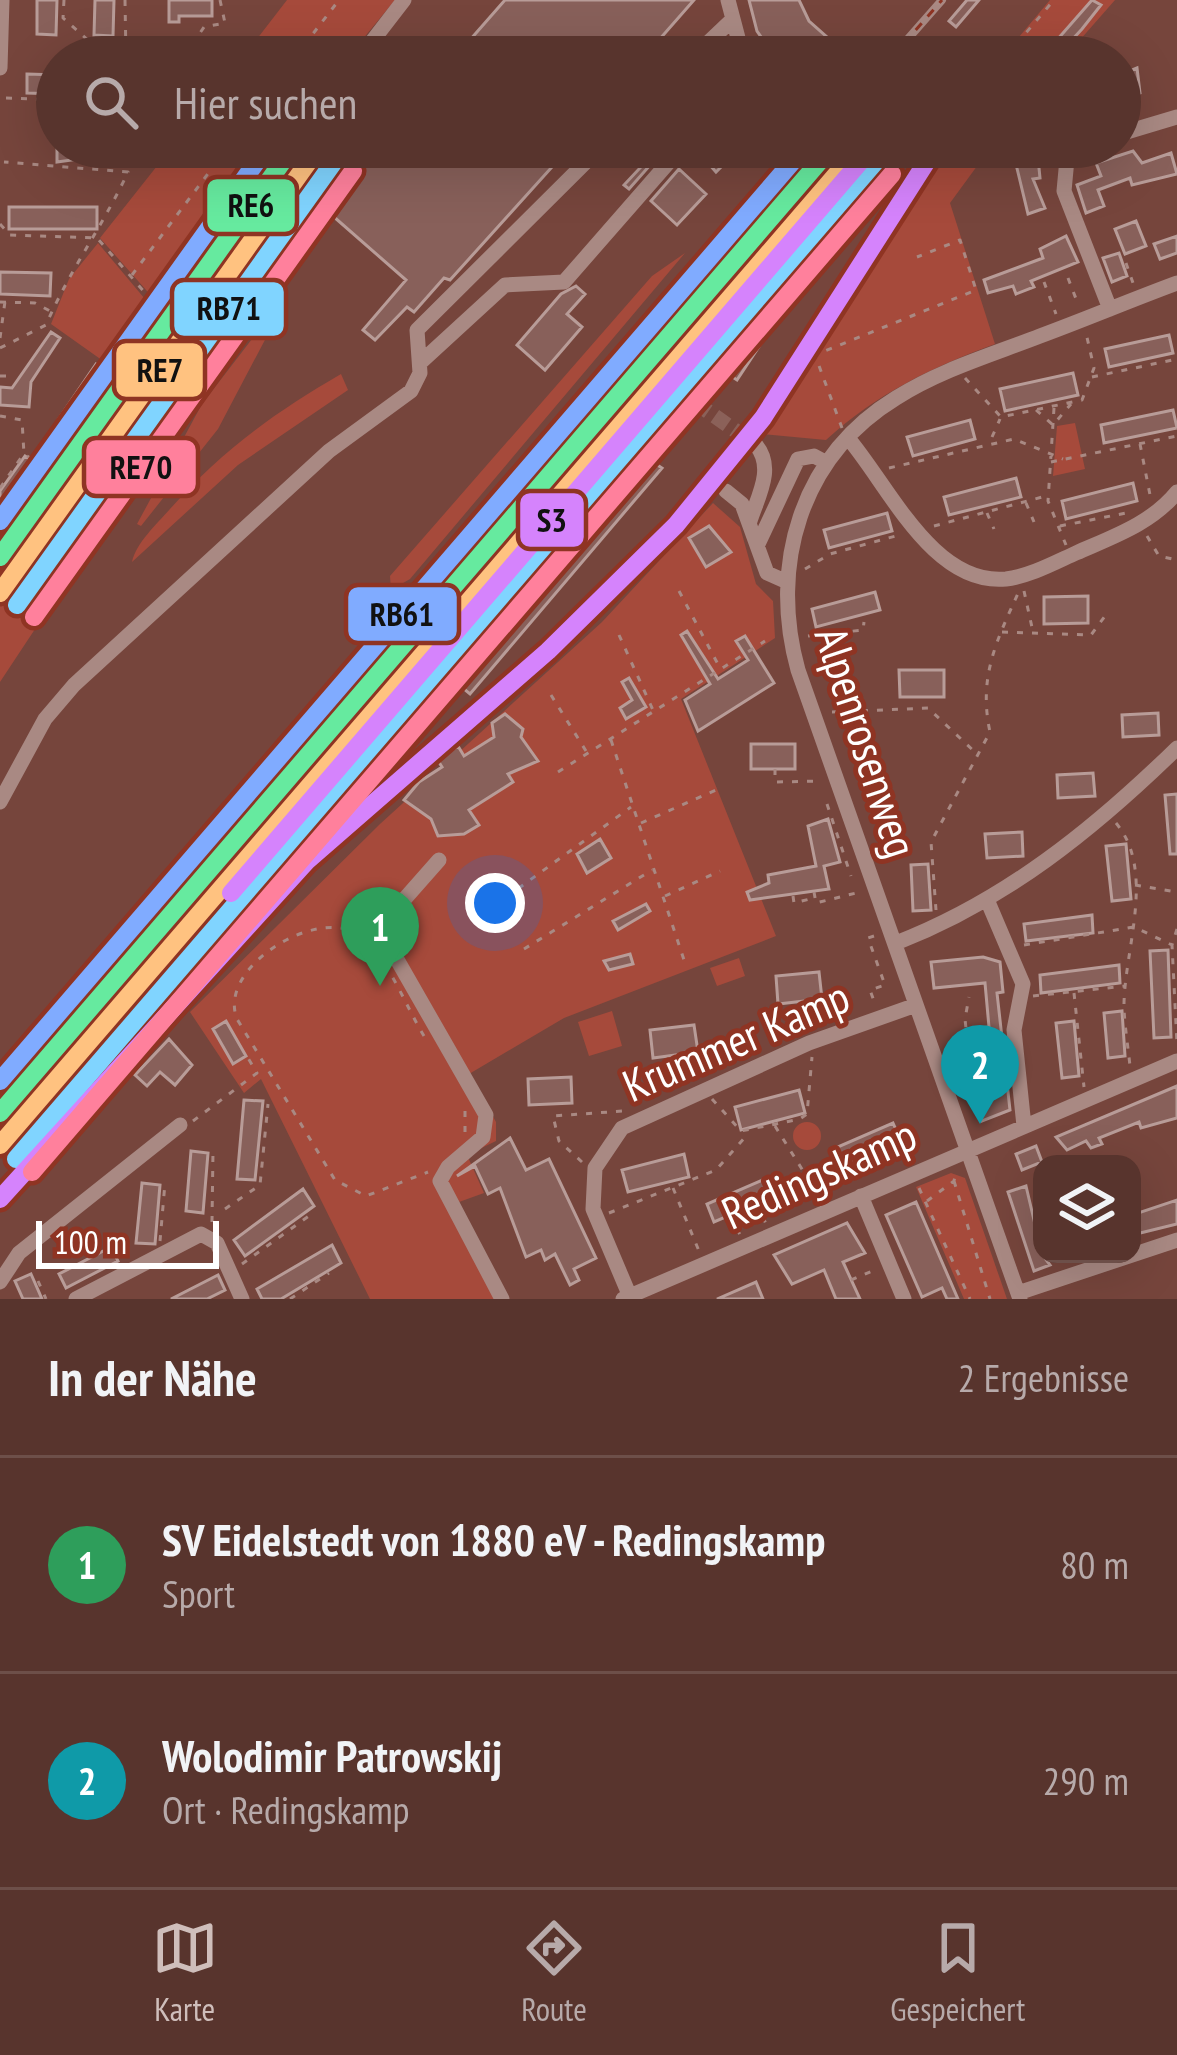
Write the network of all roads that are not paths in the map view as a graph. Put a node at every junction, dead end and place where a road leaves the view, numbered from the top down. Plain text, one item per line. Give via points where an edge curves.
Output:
1 (2, 0) edge
2 (404, 0) edge
3 (728, 0) edge
4 (733, 19) junction
5 (376, 36) edge
6 (716, 36) edge
7 (737, 36) edge
8 (0, 68) edge
9 (1177, 117) edge
10 (1141, 128) edge
11 (276, 168) edge
12 (580, 168) edge
13 (664, 168) edge
14 (1066, 168) edge
15 (1177, 284) edge
16 (1110, 309) junction
17 (421, 362) junction
18 (696, 403) dead end
19 (845, 434) junction
20 (756, 445) dead end
21 (652, 448) dead end
22 (827, 463) junction
23 (726, 490) dead end
24 (1177, 492) edge
25 (750, 521) junction
26 (758, 544) junction
27 (0, 551) edge
28 (789, 579) junction
29 (1177, 748) edge
30 (0, 802) edge
31 (439, 860) dead end
32 (988, 902) junction
33 (896, 943) junction
34 (916, 1005) junction
35 (1177, 1060) edge
36 (180, 1125) road end
37 (1024, 1126) junction
38 (967, 1149) junction
39 (861, 1196) junction
40 (1177, 1240) edge
41 (0, 1282) edge
42 (1019, 1296) edge
43 (628, 1298) edge
44 (76, 1299) edge
45 (242, 1299) edge
46 (502, 1299) edge
47 (904, 1299) edge

1 - 8 street
2 - 5 street
3 - 4 street
4 - 6 street
4 - 7 street
9 - 10 street
11 - 27 street
12 - 17 street via 417,330
13 - 17 street via 564,282 505,285
14 - 16 street via 1064,191
15 - 16 street, Alpenrosenweg
16 - 19 street, Alpenrosenweg via 956,368
17 - 30 street via 411,391 329,451 74,685 45,718
18 - 21 street via 681,404
19 - 22 street, Alpenrosenweg
19 - 24 street via 937,552 990,579 1021,576 1110,538 1154,516
20 - 25 street via 766,473
22 - 26 street via 798,459
22 - 28 street, Alpenrosenweg via 802,506
23 - 25 street
25 - 26 street
26 - 28 street via 766,572
28 - 33 street, Alpenrosenweg via 798,670
29 - 32 street via 1112,809
31 - 46 street via 379,928 486,1115 477,1146 440,1181
32 - 33 street
32 - 37 street via 1023,984 1014,1030
33 - 34 street, Alpenrosenweg
34 - 38 street, Alpenrosenweg
34 - 43 street, Krummer Kamp via 622,1127 600,1157 592,1195 598,1232
35 - 37 street, Redingskamp
36 - 41 street via 19,1253
37 - 38 street, Redingskamp
38 - 39 street, Redingskamp
38 - 42 street, Alpenrosenweg
39 - 43 street, Redingskamp
39 - 47 street
40 - 42 street
44 - 45 street via 209,1228

